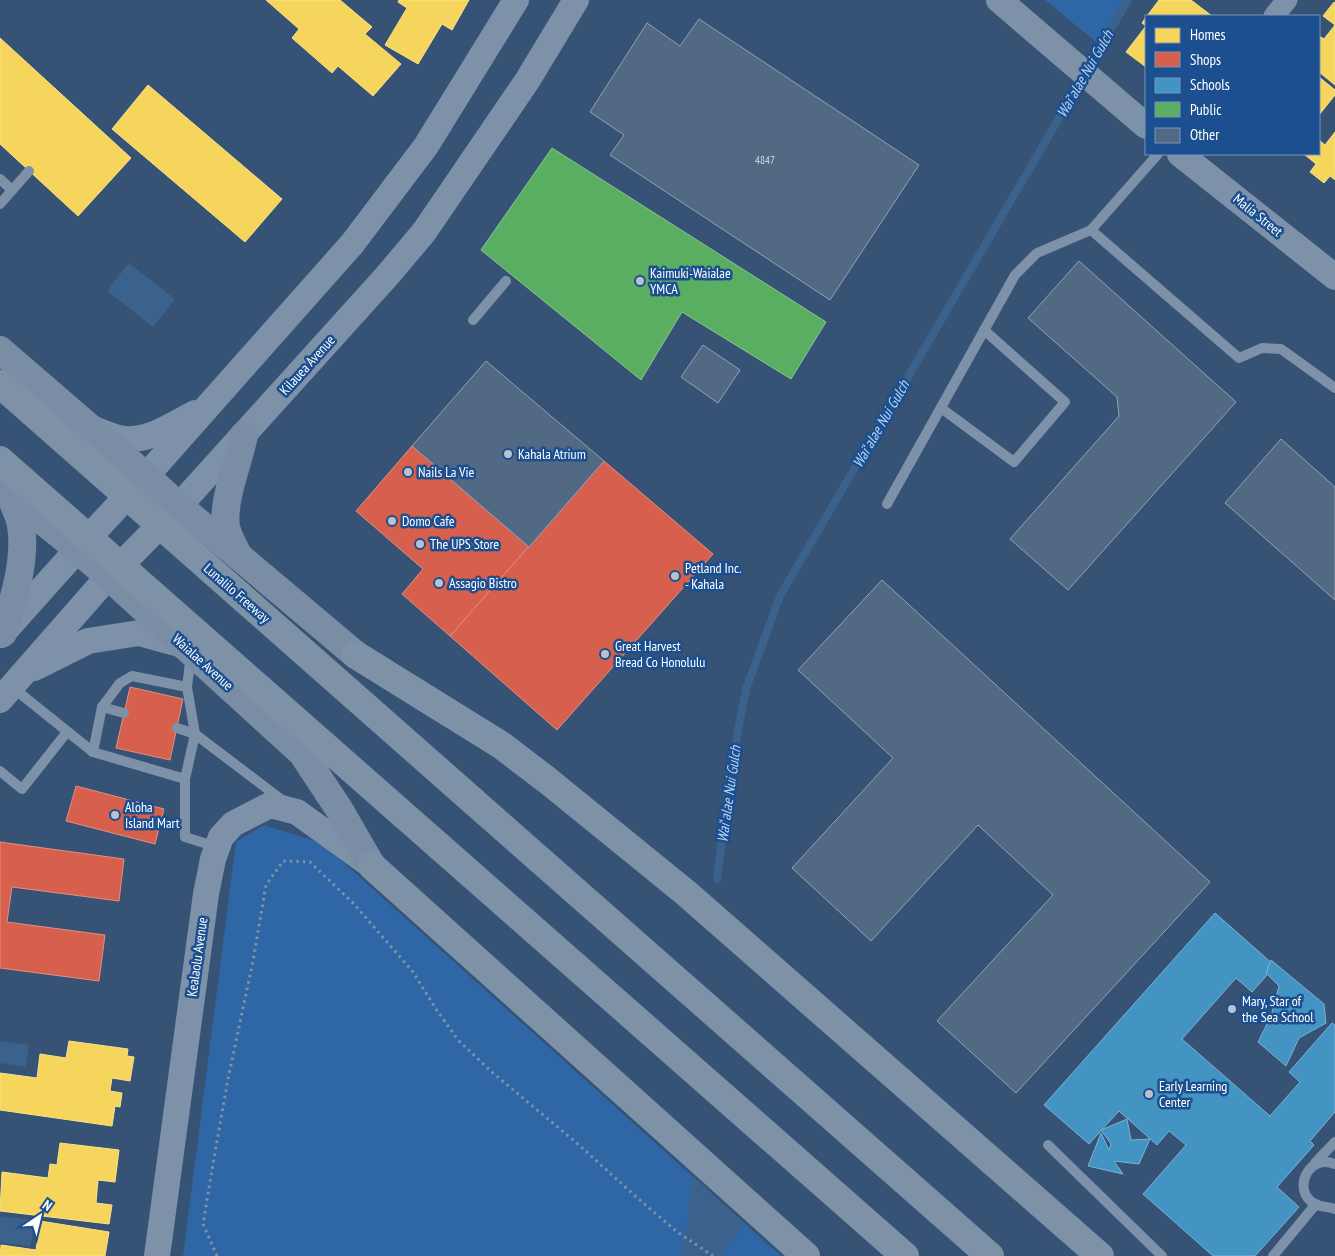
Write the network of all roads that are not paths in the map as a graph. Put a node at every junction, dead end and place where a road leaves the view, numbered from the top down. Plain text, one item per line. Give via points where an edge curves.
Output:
1 (516, 0) edge
2 (576, 0) edge
3 (999, 0) edge
4 (1287, 0) edge
5 (1275, 15) edge
6 (1145, 125) edge
7 (1157, 155) edge
8 (1181, 155) edge
9 (29, 171) dead end
10 (0, 179) edge
11 (12, 190) junction
12 (0, 204) edge
13 (1091, 230) junction
14 (1335, 277) edge
15 (506, 281) dead end
16 (473, 320) dead end
17 (984, 330) junction
18 (0, 350) edge
19 (0, 384) edge
20 (1335, 388) edge
21 (211, 404) junction
22 (941, 408) junction
23 (91, 428) junction
24 (244, 435) junction
25 (0, 460) edge
26 (146, 476) junction
27 (5, 491) edge
28 (887, 504) dead end
29 (179, 506) junction
30 (77, 550) junction
31 (239, 557) junction
32 (109, 577) junction
33 (1, 635) edge
34 (187, 648) junction
35 (356, 655) joint
36 (11, 687) edge
37 (187, 687) junction
38 (102, 707) junction
39 (124, 713) dead end
40 (177, 728) dead end
41 (67, 732) junction
42 (195, 734) junction
43 (93, 752) junction
44 (0, 771) edge
45 (185, 779) junction
46 (297, 812) junction
47 (217, 847) junction
48 (372, 866) junction
49 (1335, 1142) edge
50 (1048, 1145) dead end
51 (1335, 1164) edge
52 (1310, 1168) junction
53 (1316, 1204) junction
54 (1335, 1209) edge
55 (157, 1256) edge
56 (806, 1256) edge
57 (905, 1256) edge
58 (990, 1256) edge
59 (1100, 1256) edge
60 (1162, 1256) edge
61 (1273, 1256) edge

1 - 21 street via 426,146 352,244
2 - 24 street, Kilauea Avenue via 528,81 424,232
3 - 6 street
4 - 5 street
7 - 13 lane
8 - 14 street, Malia Street
9 - 11 lane
10 - 11 lane
11 - 12 lane
13 - 17 lane via 1037,253 1015,275
13 - 20 lane via 1239,358 1262,348 1281,349
15 - 16 lane
17 - 22 lane
17 - 22 lane via 1065,402 1014,462
18 - 23 main road
19 - 58 highway, Lunalilo Freeway, bridge
21 - 23 street via 157,433 140,438 126,439
21 - 26 street
22 - 28 lane
23 - 26 main road
24 - 29 street, Kilauea Avenue
24 - 31 main road via 227,501 226,525
25 - 57 highway, bridge
26 - 29 main road
26 - 30 street
27 - 30 main road, Waialae Avenue
27 - 33 main road via 20,525 20,564
29 - 31 main road
29 - 32 street, Kilauea Avenue
30 - 32 main road, Waialae Avenue
30 - 33 street
31 - 35 main road
32 - 34 main road, Waialae Avenue
32 - 36 street, Kilauea Avenue
34 - 36 street via 139,633 88,641
34 - 37 lane
34 - 48 main road, Waialae Avenue via 302,753
35 - 59 highway via 501,746 542,776 686,893
36 - 41 lane
37 - 38 lane via 132,676 120,683
37 - 42 lane
38 - 39 lane
38 - 43 lane
40 - 42 lane
41 - 43 lane
41 - 44 lane via 22,788
42 - 45 lane
42 - 46 lane
43 - 45 lane
45 - 47 lane via 185,837
46 - 47 street, Kealaolu Avenue via 270,806 233,824
46 - 48 street, Kealaolu Avenue
47 - 55 street, Kealaolu Avenue via 205,902
48 - 56 highway
49 - 52 lane
50 - 60 lane
51 - 52 lane via 1323,1161
52 - 53 lane via 1304,1187 1310,1200
53 - 54 lane
53 - 61 lane

